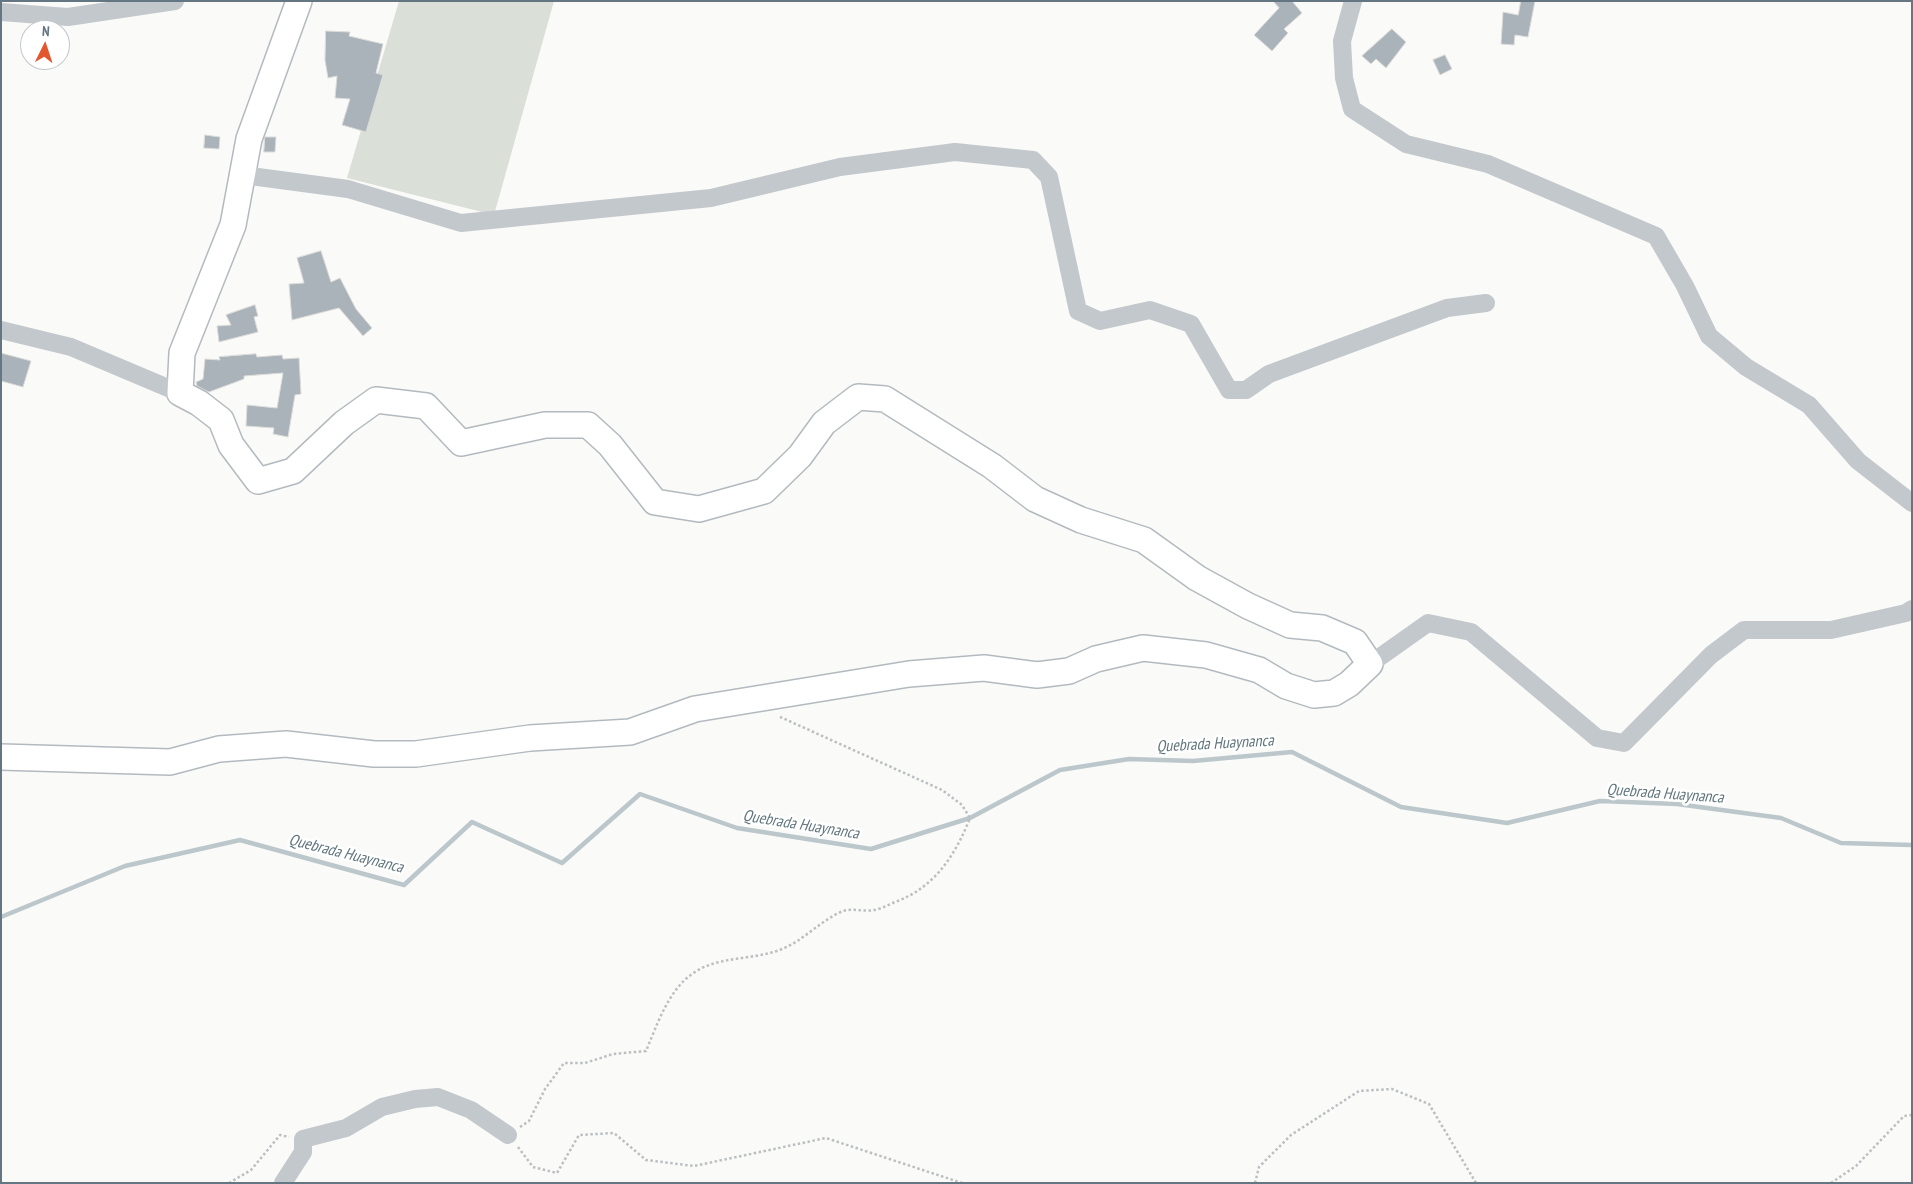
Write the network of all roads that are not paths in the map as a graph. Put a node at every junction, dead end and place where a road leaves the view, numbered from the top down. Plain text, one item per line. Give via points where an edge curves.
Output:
1 (175, 1) edge
2 (299, 1) edge
3 (1353, 1) edge
4 (1, 12) edge
5 (243, 175) junction
6 (1486, 304) dead end
7 (1, 330) edge
8 (180, 393) junction
9 (1912, 503) edge
10 (1912, 609) edge
11 (1370, 664) junction
12 (1, 757) edge
13 (508, 1134) road end
14 (283, 1183) edge

1 - 4 street via 68,17
2 - 5 street via 250,138
3 - 9 street via 1342,40 1344,78 1352,109 1406,144 1488,164 1656,236 1709,336 1746,368 1809,405 1858,460
5 - 6 street via 348,189 461,223 711,198 840,167 955,152 1033,160 1049,177 1078,311 1100,322 1150,310 1191,324 1229,390 1246,390 1269,374 1447,308
5 - 8 street via 233,225 182,353
7 - 8 street via 71,347
8 - 11 street via 221,420 231,445 258,481 292,471 344,423 376,400 426,406 461,443 545,425 588,425 610,445 655,502 700,509 764,491 800,456 824,423 858,397 885,399 992,466 1035,499 1081,520 1144,540 1197,578 1248,606 1290,624 1322,628 1355,642
10 - 11 street via 1831,630 1744,630 1711,655 1624,743 1597,738 1471,632 1428,623
11 - 12 street via 1334,693 1314,695 1286,686 1259,670 1206,655 1143,648 1096,659 1069,671 1037,675 984,668 908,674 695,709 630,732 530,738 416,754 374,754 286,744 219,749 170,762
13 - 14 street via 471,1110 438,1097 415,1099 382,1107 346,1128 303,1138 303,1152

